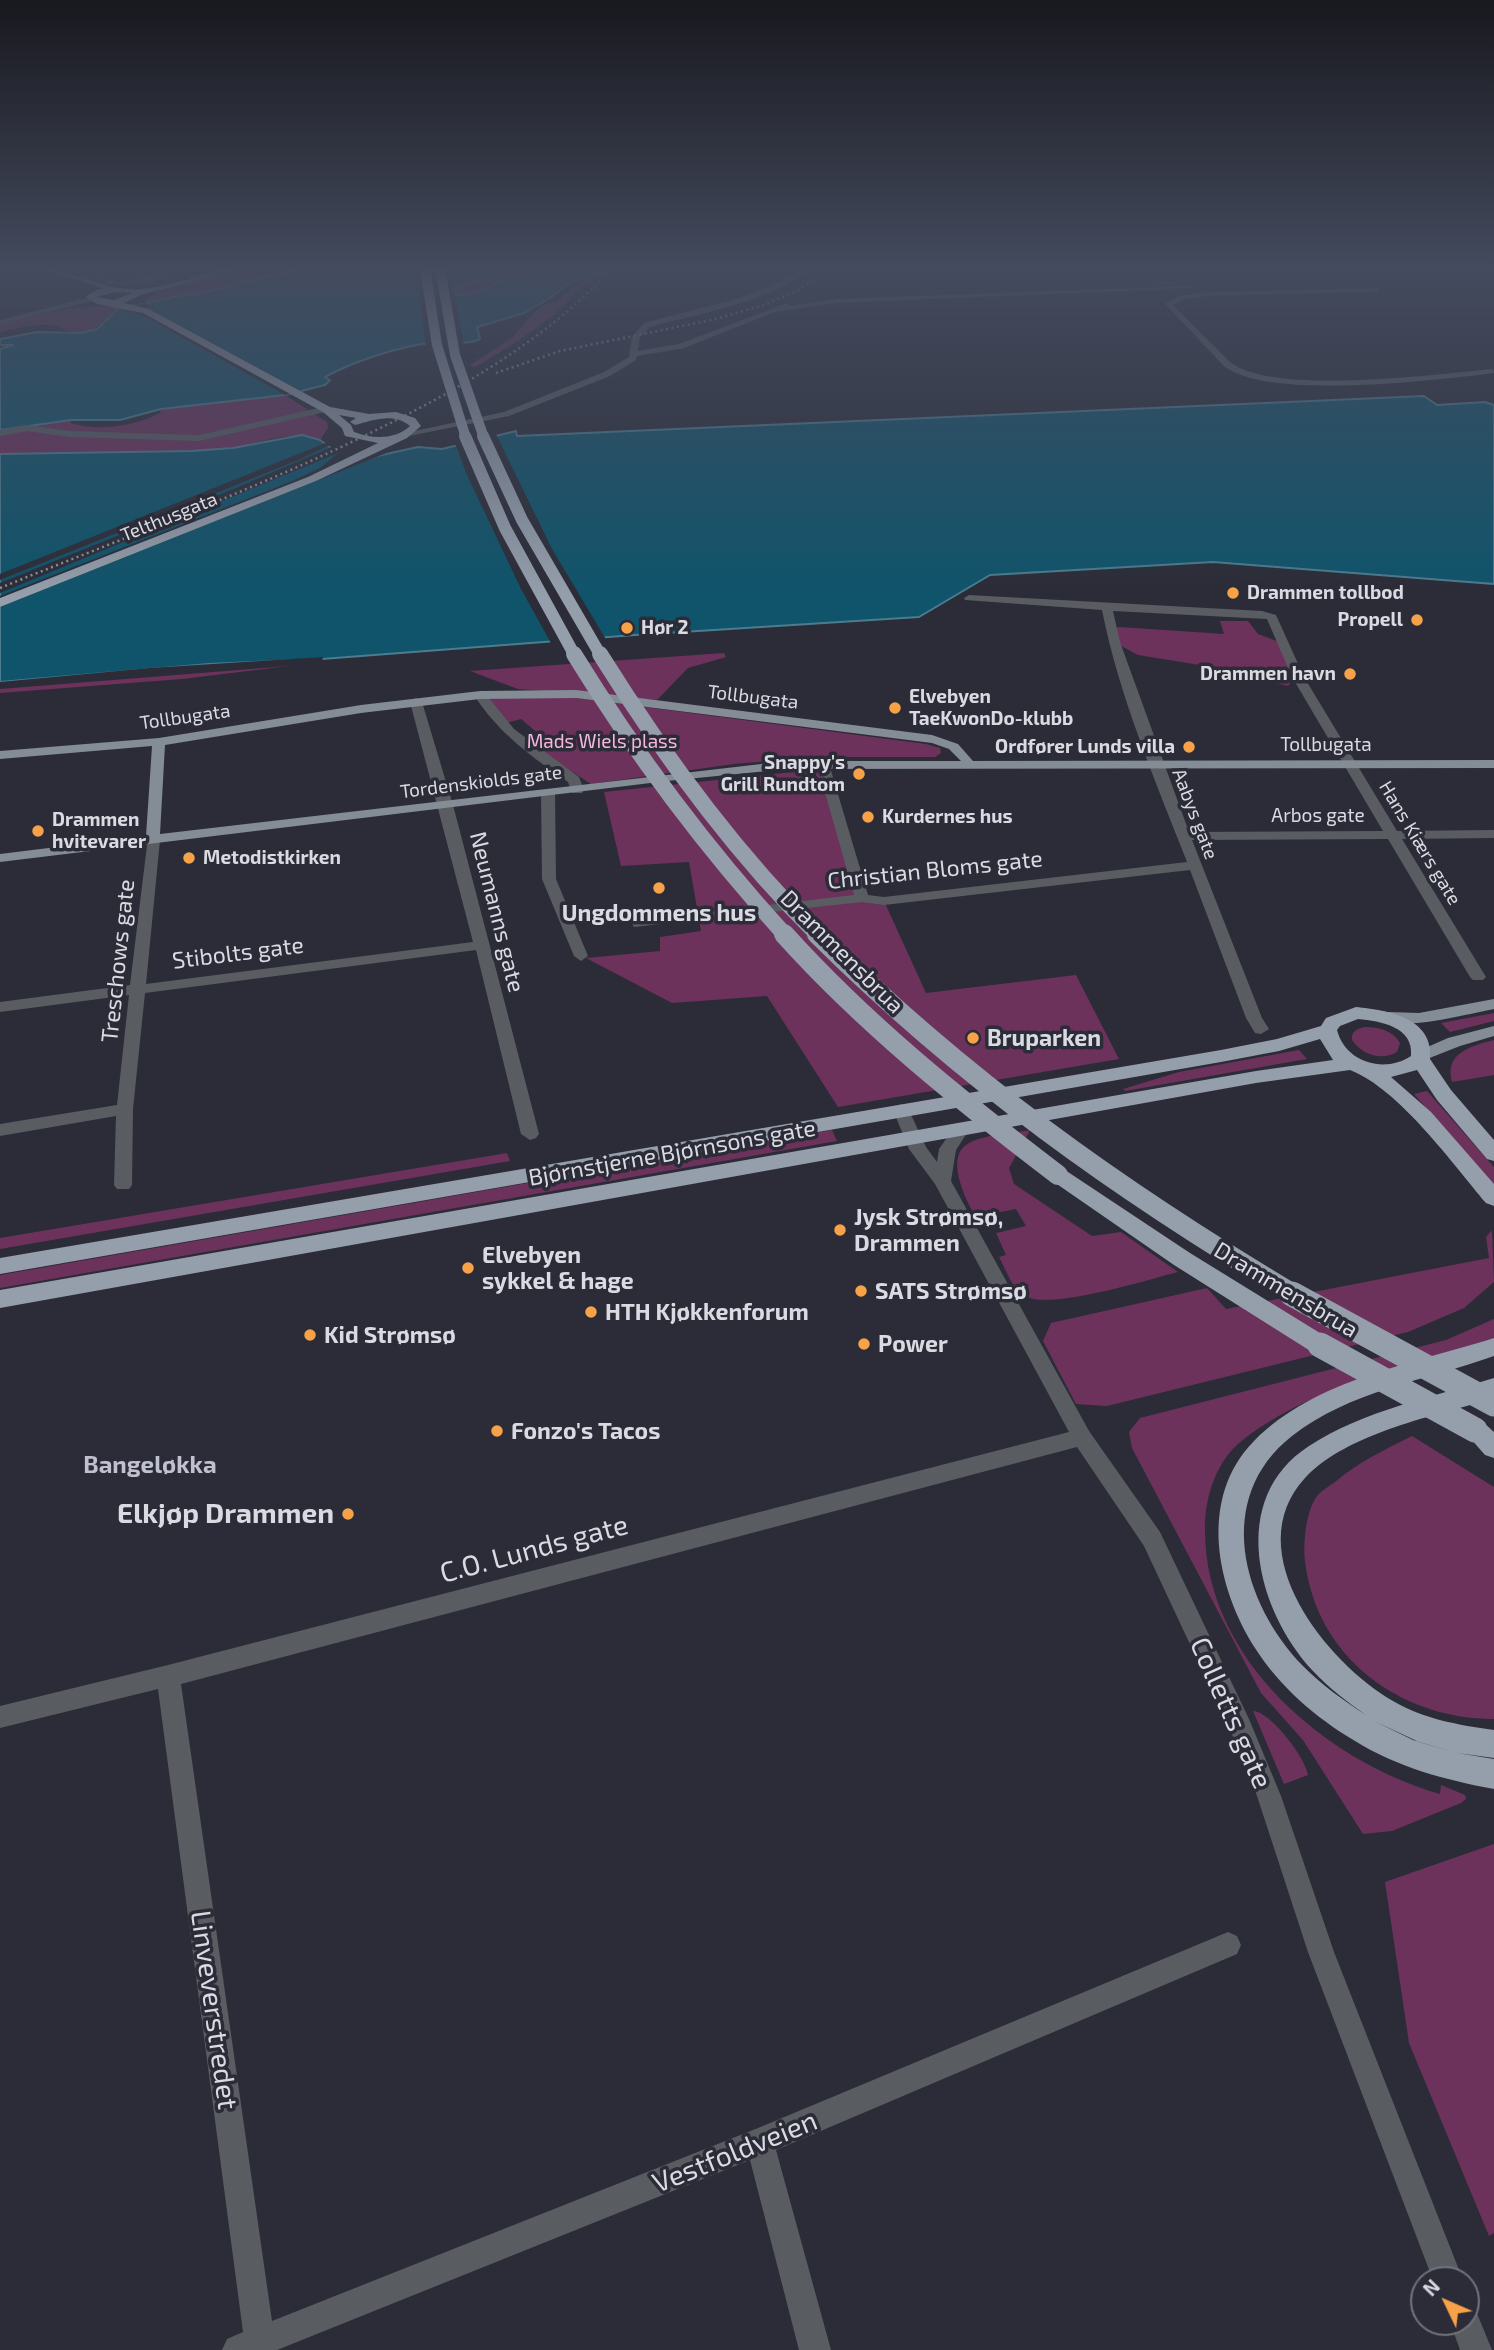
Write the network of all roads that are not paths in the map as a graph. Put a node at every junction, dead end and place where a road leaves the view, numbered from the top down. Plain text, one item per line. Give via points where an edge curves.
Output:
1 (269, 378) edge
2 (446, 378) edge
3 (464, 378) edge
4 (598, 378) edge
5 (1280, 378) edge
6 (1397, 378) edge
7 (327, 410) junction
8 (368, 417) junction
9 (410, 419) junction
10 (468, 422) junction
11 (347, 427) junction
12 (0, 433) edge
13 (405, 435) junction
14 (356, 443) junction
15 (349, 461) junction
16 (969, 598) dead end
17 (0, 603) edge
18 (1107, 607) junction
19 (480, 695) junction
20 (416, 702) junction
21 (159, 742) junction
22 (0, 755) edge
23 (823, 764) junction
24 (969, 764) junction
25 (1350, 764) junction
26 (1494, 764) edge
27 (1156, 765) junction
28 (577, 790) junction
29 (548, 793) junction
30 (446, 805) junction
31 (1494, 834) edge
32 (1392, 835) junction
33 (1184, 836) junction
34 (153, 840) junction
35 (0, 859) edge
36 (1194, 865) junction
37 (862, 898) junction
38 (639, 924) dead end
39 (482, 945) junction
40 (581, 956) dead end
41 (1478, 977) dead end
42 (138, 989) junction
43 (1494, 1004) edge
44 (0, 1007) edge
45 (1388, 1017) junction
46 (1261, 1029) dead end
47 (1328, 1030) junction
48 (1494, 1031) edge
49 (1421, 1057) junction
50 (1362, 1066) junction
51 (125, 1110) junction
52 (901, 1110) junction
53 (0, 1130) edge
54 (961, 1130) junction
55 (530, 1134) dead end
56 (912, 1138) junction
57 (1494, 1154) edge
58 (942, 1181) junction
59 (123, 1185) dead end
60 (1494, 1198) edge
61 (0, 1266) edge
62 (0, 1299) edge
63 (1494, 1347) edge
64 (1494, 1388) edge
65 (1494, 1404) edge
66 (1485, 1435) edge
67 (1082, 1437) junction
68 (1494, 1448) edge
69 (168, 1676) junction
70 (0, 1717) edge
71 (1494, 1744) edge
72 (1494, 1774) edge
73 (1228, 1945) dead end
74 (760, 2142) junction
75 (1443, 2266) edge
76 (249, 2347) edge
77 (815, 2350) edge

1 - 7 highway
2 - 66 highway, Drammensbrua, bridge via 480,474 518,555 633,749 752,901 831,983 912,1058 1058,1175 1276,1318
3 - 65 highway, Drammensbrua, bridge via 517,510 635,709 682,776 800,916 939,1046 1118,1183 1285,1289
4 - 10 street via 506,414
5 - 6 street
7 - 8 highway
7 - 11 highway
7 - 12 street via 199,438 69,435 27,428
8 - 9 highway
8 - 11 highway
9 - 10 street
9 - 13 highway via 416,426
10 - 13 street
11 - 14 highway
13 - 14 highway
13 - 15 highway, Telthusgata
14 - 15 highway
15 - 17 highway, Telthusgata
16 - 18 street
18 - 25 street, Hans Kiærs gate via 1272,617 1296,673
18 - 27 street, Aabys gate via 1114,642
19 - 20 main road, Tollbugata
19 - 24 main road, Tollbugata via 576,694 932,739 960,749
19 - 28 street via 508,732 574,780
20 - 21 main road, Tollbugata
20 - 30 street, Neumanns gate
21 - 22 main road, Tollbugata
21 - 34 main road, Treschows gate
23 - 24 main road, Tordenskiolds gate
23 - 28 main road, Tordenskiolds gate
23 - 37 street
24 - 27 main road, Tollbugata
25 - 26 main road, Tollbugata
25 - 27 main road, Tollbugata
25 - 32 street, Hans Kiærs gate
27 - 33 street, Aabys gate
28 - 29 main road, Tordenskiolds gate
29 - 30 main road, Tordenskiolds gate
29 - 40 street via 549,879
30 - 34 main road, Tordenskiolds gate
30 - 39 street, Neumanns gate
31 - 32 street, Arbos gate
32 - 33 street, Arbos gate
32 - 41 street, Hans Kiærs gate
33 - 36 street, Aabys gate
34 - 35 main road, Tordenskiolds gate
34 - 42 street, Treschows gate
36 - 37 street, Christian Bloms gate via 884,901
36 - 46 street, Aabys gate
37 - 38 street, Christian Bloms gate
39 - 42 street, Stibolts gate
39 - 55 street, Neumanns gate
42 - 44 street, Stibolts gate
42 - 51 street, Treschows gate
43 - 45 main road via 1419,1018
45 - 47 highway, Bjørnstjerne Bjørnsons gate via 1356,1013 1333,1022
45 - 49 highway via 1416,1034 1423,1049
47 - 50 highway via 1336,1051
47 - 52 highway, Bjørnstjerne Bjørnsons gate via 1256,1050
48 - 49 main road
49 - 50 highway, Bjørnstjerne Bjørnsons gate via 1406,1069 1382,1071
49 - 57 highway via 1444,1095
50 - 54 highway, Bjørnstjerne Bjørnsons gate via 1243,1079
50 - 60 highway via 1424,1117
51 - 53 street
51 - 59 street, Treschows gate
52 - 56 street, Colletts gate
52 - 61 highway, Bjørnstjerne Bjørnsons gate
54 - 56 highway, Bjørnstjerne Bjørnsons gate
54 - 58 street via 948,1149
56 - 58 street, Colletts gate
56 - 62 highway, Bjørnstjerne Bjørnsons gate
58 - 67 street, Colletts gate
63 - 72 highway via 1357,1392 1296,1421 1260,1451 1247,1469 1231,1514 1230,1539 1243,1602 1281,1663 1333,1711 1394,1748 1465,1772
64 - 71 highway via 1388,1422 1312,1457 1286,1484 1276,1503 1269,1548 1280,1597 1292,1622 1337,1676 1406,1723 1451,1739
66 - 68 highway, Drammensbrua
67 - 69 street, C.O. Lunds gate
67 - 75 street, Colletts gate via 1152,1539 1241,1727 1321,1952
69 - 70 street, C.O. Lunds gate
69 - 76 street, Linveverstredet
73 - 74 street, Vestfoldveien
74 - 76 street, Vestfoldveien
74 - 77 street

